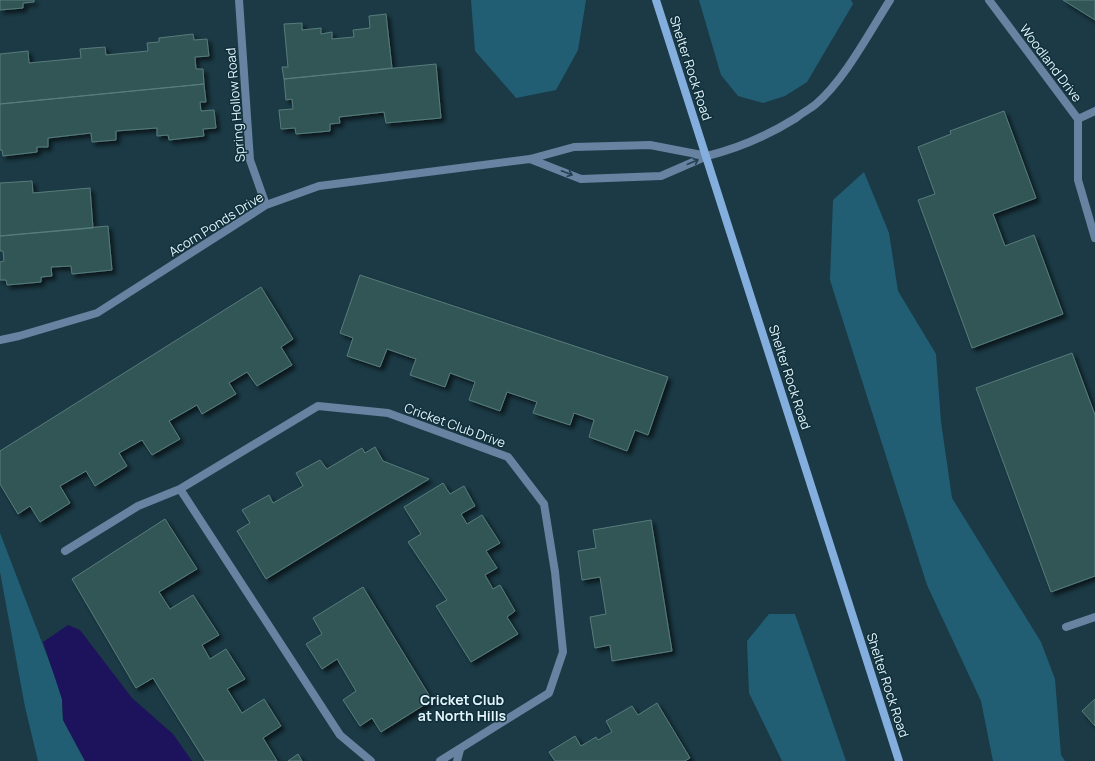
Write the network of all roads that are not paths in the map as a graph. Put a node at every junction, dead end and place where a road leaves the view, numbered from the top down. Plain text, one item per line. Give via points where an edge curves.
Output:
1 (239, 0) edge
2 (656, 0) edge
3 (890, 0) edge
4 (989, 0) edge
5 (1095, 111) edge
6 (1078, 119) junction
7 (707, 156) junction
8 (530, 159) junction
9 (266, 205) junction
10 (1095, 238) edge
11 (0, 340) edge
12 (180, 489) junction
13 (65, 551) dead end
14 (1095, 617) edge
15 (1066, 627) dead end
16 (460, 750) junction
17 (371, 761) edge
18 (440, 761) edge
19 (457, 761) edge
20 (899, 761) edge

1 - 9 street, Spring Hollow Road via 250,160
2 - 7 main road, Shelter Rock Road
3 - 7 street via 855,57 816,104 772,133 736,149
4 - 6 street, Woodland Drive
5 - 6 street
6 - 10 street, Woodland Drive via 1078,180
7 - 8 street, Acorn Ponds Drive via 650,145 574,147
8 -> 7 street, Acorn Ponds Drive via 581,179 661,176
7 - 20 main road, Shelter Rock Road
8 - 9 street, Acorn Ponds Drive via 319,186
9 - 11 street, Acorn Ponds Drive via 97,313
12 - 13 street, Cricket Club Drive via 138,506
12 - 16 street, Cricket Club Drive via 318,406 388,413 508,457 544,504 564,652 549,693
12 - 17 street via 340,735
14 - 15 street
16 - 18 street, Cricket Club Drive
16 - 19 street

